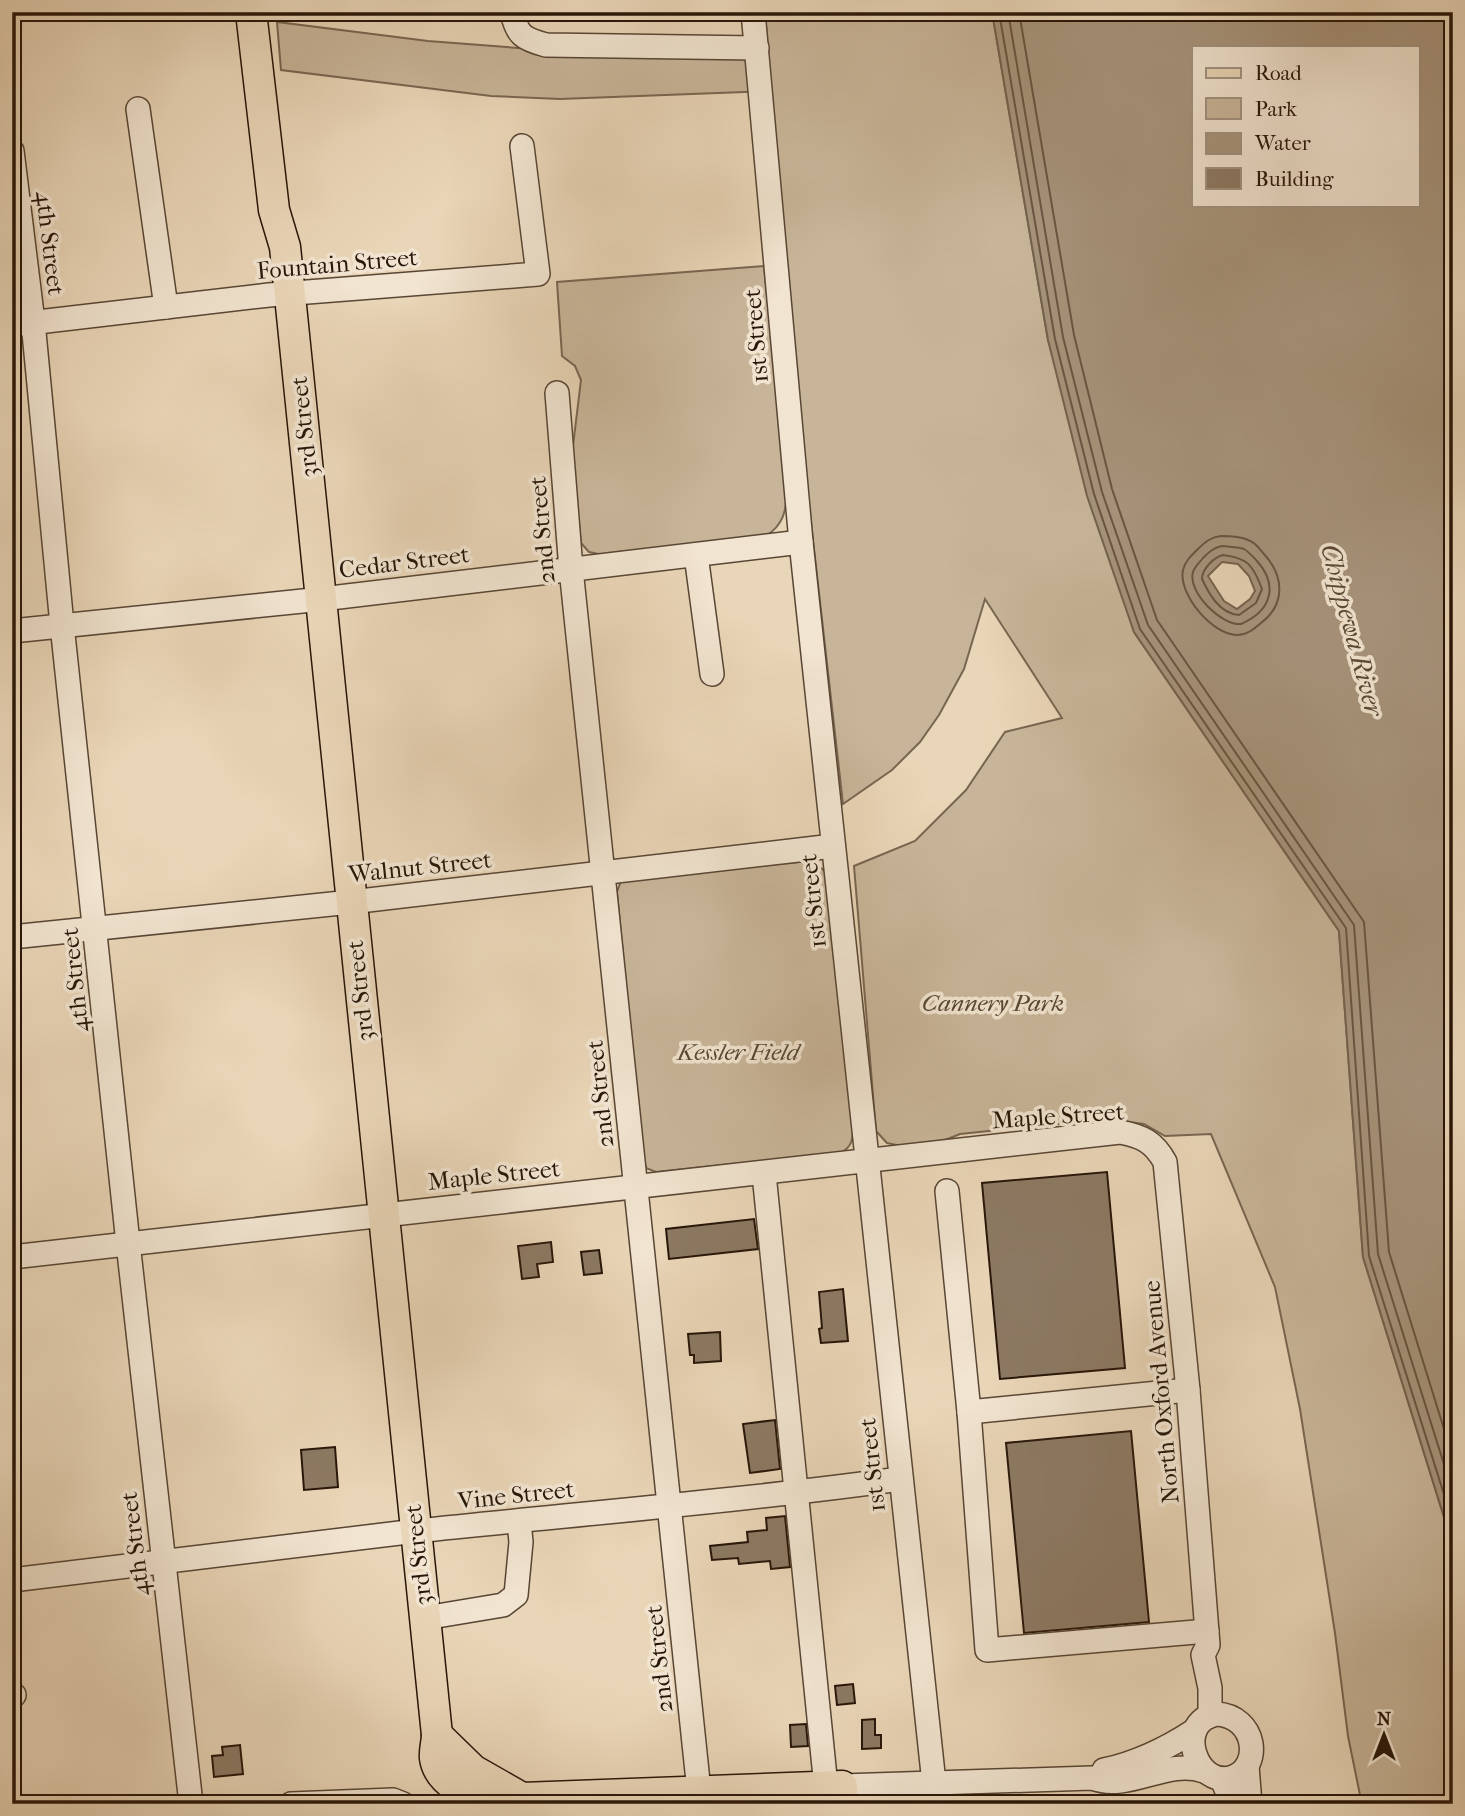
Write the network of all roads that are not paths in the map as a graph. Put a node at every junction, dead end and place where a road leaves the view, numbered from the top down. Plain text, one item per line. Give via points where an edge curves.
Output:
1 (251, 12) edge
2 (268, 12) edge
3 (753, 12) edge
4 (514, 21) edge
5 (757, 48) junction
6 (138, 109) dead end
7 (522, 146) dead end
8 (12, 151) edge
9 (285, 247) junction
10 (290, 294) junction
11 (166, 307) junction
12 (23, 323) edge
13 (557, 393) dead end
14 (801, 542) junction
15 (696, 555) junction
16 (571, 569) junction
17 (322, 598) junction
18 (62, 625) junction
19 (12, 631) edge
20 (712, 674) dead end
21 (833, 846) junction
22 (604, 873) junction
23 (351, 902) junction
24 (96, 928) junction
25 (12, 937) edge
26 (1148, 1140) joint
27 (869, 1161) junction
28 (764, 1174) junction
29 (635, 1187) junction
30 (947, 1191) dead end
31 (382, 1213) junction
32 (128, 1243) junction
33 (12, 1257) edge
34 (1188, 1390) junction
35 (969, 1412) junction
36 (900, 1479) junction
37 (795, 1493) junction
38 (669, 1506) junction
39 (519, 1521) junction
40 (415, 1532) junction
41 (163, 1560) junction
42 (12, 1580) edge
43 (425, 1618) junction
44 (1207, 1638) junction
45 (1234, 1717) junction
46 (1202, 1723) junction
47 (1247, 1766) junction
48 (1213, 1775) junction
49 (1092, 1778) junction
50 (466, 1780) junction
51 (945, 1790) edge
52 (699, 1791) junction
53 (837, 1792) edge
54 (1120, 1792) edge
55 (734, 1797) edge
56 (629, 1799) edge
57 (520, 1802) edge
58 (321, 1803) edge
59 (191, 1804) edge
60 (290, 1804) edge
61 (403, 1804) edge
62 (489, 1804) edge
63 (1233, 1804) edge
64 (1250, 1804) edge

1 - 9 main road, 3rd Street via 274,209
2 - 9 main road, 3rd Street via 288,206
3 - 5 street, 1st Street
4 - 5 street via 529,40 546,45
5 - 14 street, 1st Street
6 - 11 street
7 - 10 street, Fountain Street via 538,274
8 - 12 street, 4th Street
9 - 10 main road, 3rd Street
10 - 11 street, Fountain Street
10 - 17 main road, 3rd Street
11 - 12 street, Fountain Street
12 - 18 street, 4th Street
13 - 16 street, 2nd Street
14 - 15 street, Cedar Street
14 - 21 street, 1st Street
15 - 16 street, Cedar Street
15 - 20 street
16 - 17 street, Cedar Street
16 - 22 street, 2nd Street
17 - 18 street, Cedar Street
17 - 23 main road, 3rd Street
18 - 19 street, Cedar Street
18 - 24 street, 4th Street
21 - 22 street, Walnut Street
21 - 27 street, 1st Street
22 - 23 street, Walnut Street
22 - 29 street, 2nd Street
23 - 24 street, Walnut Street
23 - 31 main road, 3rd Street
24 - 25 street, Walnut Street
24 - 32 street, 4th Street
26 - 27 street, Maple Street via 1120,1132
26 - 34 street, North Oxford Avenue via 1165,1162
27 - 28 street, Maple Street
27 - 36 street, 1st Street
28 - 29 street, Maple Street
28 - 37 street
29 - 31 street, Maple Street
29 - 38 street, 2nd Street
30 - 35 street
31 - 32 street, Maple Street
31 - 40 main road, 3rd Street
32 - 33 street, Maple Street
32 - 41 street, 4th Street
34 - 35 street
34 - 44 street, North Oxford Avenue
35 - 44 street via 987,1650
36 - 37 street, Vine Street
36 - 51 street, 1st Street
37 - 38 street, Vine Street
37 - 53 street
38 - 39 street, Vine Street
38 - 52 street, 2nd Street
39 - 40 street, Vine Street
39 - 43 street via 516,1595 503,1605
40 - 41 street, Vine Street
40 - 43 main road, 3rd Street
41 - 42 street, Vine Street
41 - 59 street, 4th Street
43 - 50 main road, 3rd Street via 437,1735 435,1758 441,1773
44 - 45 street, North Oxford Avenue
44 - 46 street, North Oxford Avenue via 1203,1655 1210,1688
45 - 46 street
45 - 47 street via 1249,1733
46 - 48 street via 1192,1739 1194,1751 1198,1762
46 - 49 street via 1176,1742
47 - 48 street via 1231,1778
47 - 64 street
48 - 54 street via 1193,1767 1179,1768
48 - 63 street
49 - 51 street
49 - 54 street
50 - 57 main road via 485,1778 510,1789
50 - 62 main road
51 - 53 street
52 - 55 main road
52 - 56 main road
53 - 55 main road
56 - 57 main road
58 - 60 street
58 - 61 street via 393,1800

